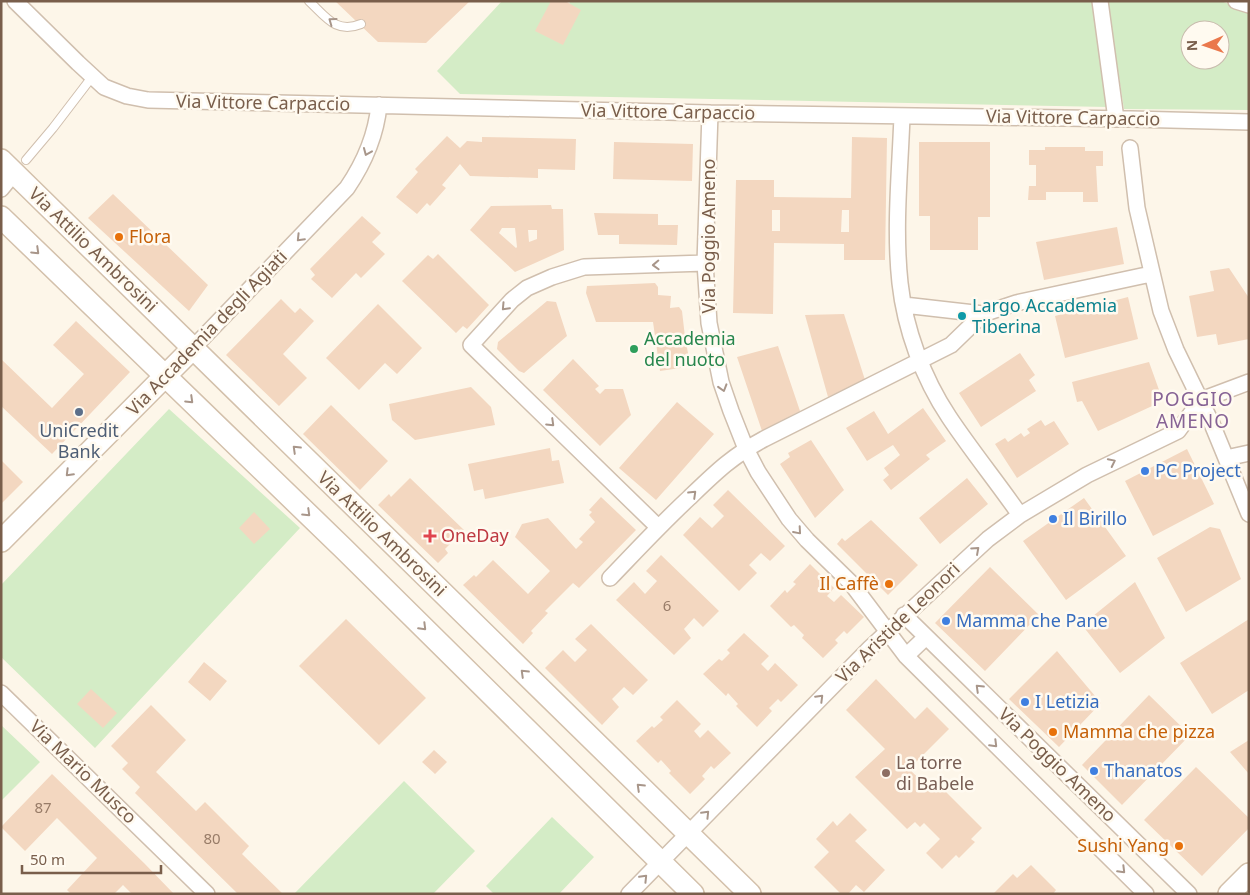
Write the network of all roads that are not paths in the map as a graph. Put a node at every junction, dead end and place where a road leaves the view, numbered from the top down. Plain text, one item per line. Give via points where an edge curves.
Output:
1 (309, 1) edge
2 (1100, 1) edge
3 (1236, 1) edge
4 (17, 2) edge
5 (1249, 5) edge
6 (361, 24) dead end
7 (92, 77) junction
8 (379, 105) junction
9 (710, 113) junction
10 (902, 116) junction
11 (1116, 119) junction
12 (1249, 122) edge
13 (1130, 148) dead end
14 (11, 171) edge
15 (1, 217) edge
16 (705, 263) junction
17 (1151, 274) junction
18 (904, 305) junction
19 (983, 314) junction
20 (193, 348) junction
21 (921, 361) junction
22 (165, 376) junction
23 (1249, 382) edge
24 (1201, 400) junction
25 (746, 449) junction
26 (1249, 453) edge
27 (1226, 458) junction
28 (1249, 514) edge
29 (1020, 515) junction
30 (658, 528) junction
31 (1, 541) edge
32 (610, 578) dead end
33 (904, 615) junction
34 (888, 633) junction
35 (926, 637) junction
36 (906, 656) junction
37 (1, 692) edge
38 (688, 833) junction
39 (660, 861) junction
40 (1249, 874) edge
41 (1183, 891) edge
42 (207, 894) edge
43 (629, 894) edge
44 (693, 894) edge
45 (750, 894) edge
46 (1146, 894) edge
47 (1229, 894) edge

6 -> 1 lane via 349,28 336,25
2 - 11 street
3 - 5 street
4 - 7 street, Via Vittore Carpaccio
7 - 8 street, Via Vittore Carpaccio via 112,91 148,100
7 - 14 lane via 54,128
8 - 9 street, Via Vittore Carpaccio
8 -> 20 street, Via Accademia degli Agiati via 370,146 346,188
9 - 10 street, Via Vittore Carpaccio
9 - 16 street, Via Poggio Ameno
10 - 11 street, Via Vittore Carpaccio
10 - 18 street via 898,259
11 - 12 street, Via Vittore Carpaccio
13 - 17 street via 1137,208
14 - 20 street, Via Attilio Ambrosini
15 -> 22 street
16 -> 25 street, Via Poggio Ameno via 709,323 718,366
16 -> 30 street via 584,267 552,277 527,288 512,300 471,345
17 - 19 street via 1016,303
17 - 24 street via 1168,330
18 - 19 street
18 - 21 street
19 - 21 street via 951,345
20 - 22 street, Via Accademia degli Agiati
38 -> 20 street, Via Attilio Ambrosini
21 - 25 street
21 - 29 street via 948,416
22 -> 31 street, Via Accademia degli Agiati
22 -> 39 street
23 - 24 street
24 - 27 street
29 -> 24 street, Via Aristide Leonori via 1087,475 1178,431
30 -> 25 street via 726,462
25 -> 34 street, Via Poggio Ameno via 762,480 789,519 851,584
26 - 27 street
27 - 28 street
33 -> 29 street, Via Aristide Leonori via 988,539
30 - 32 street
33 - 34 street, Via Aristide Leonori
33 - 35 street, Via Poggio Ameno
34 - 36 street, Via Poggio Ameno
38 -> 34 street, Via Aristide Leonori
35 - 36 street
41 -> 35 street, Via Poggio Ameno
36 -> 46 street, Via Poggio Ameno
37 - 42 street, Via Mario Musco
38 - 39 street, Via Aristide Leonori
38 - 45 street, Via Attilio Ambrosini
43 -> 39 street, Via Aristide Leonori
39 - 44 street
40 - 47 street

